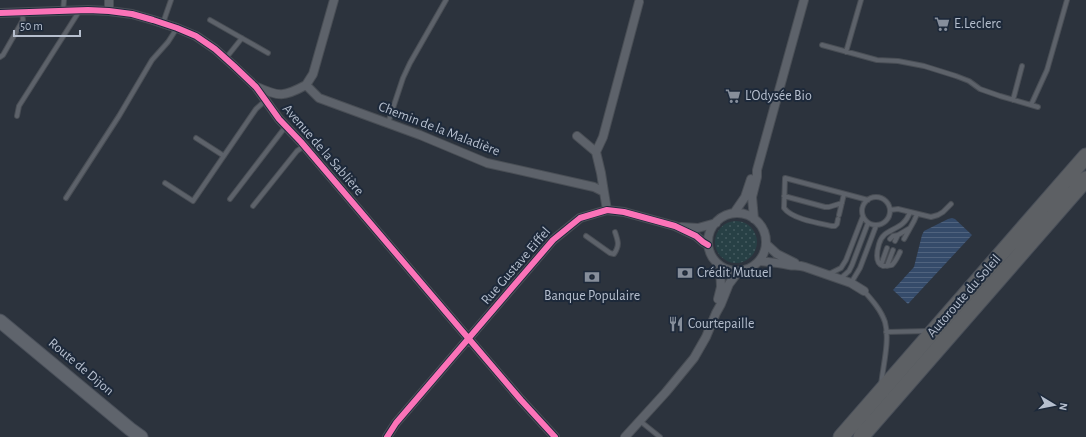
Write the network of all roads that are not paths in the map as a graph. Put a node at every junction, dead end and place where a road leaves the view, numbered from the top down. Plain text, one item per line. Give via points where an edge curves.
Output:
1 (64, 0) edge
2 (109, 0) edge
3 (171, 0) edge
4 (334, 0) edge
5 (446, 0) edge
6 (804, 0) edge
7 (861, 0) edge
8 (1067, 0) edge
9 (640, 1) edge
10 (80, 10) junction
11 (63, 11) junction
12 (109, 11) junction
13 (22, 12) junction
14 (0, 13) edge
15 (210, 20) dead end
16 (163, 23) junction
17 (177, 28) junction
18 (242, 38) junction
19 (822, 45) dead end
20 (846, 52) junction
21 (268, 53) dead end
22 (0, 57) edge
23 (226, 58) junction
24 (1022, 66) dead end
25 (306, 85) junction
26 (256, 87) junction
27 (266, 100) junction
28 (1013, 100) junction
29 (1030, 105) junction
30 (1038, 107) dead end
31 (18, 116) dead end
32 (388, 123) junction
33 (286, 126) junction
34 (577, 136) dead end
35 (196, 138) dead end
36 (304, 146) junction
37 (596, 152) junction
38 (224, 156) junction
39 (1086, 156) edge
40 (756, 170) junction
41 (1086, 179) edge
42 (165, 183) dead end
43 (604, 192) junction
44 (844, 194) junction
45 (784, 196) junction
46 (66, 198) dead end
47 (230, 199) dead end
48 (868, 200) junction
49 (842, 203) junction
50 (951, 204) dead end
51 (253, 206) dead end
52 (606, 210) junction
53 (890, 210) junction
54 (910, 212) junction
55 (734, 213) junction
56 (916, 214) junction
57 (863, 216) junction
58 (754, 219) junction
59 (716, 223) junction
60 (868, 223) junction
61 (675, 226) junction
62 (876, 226) junction
63 (910, 228) junction
64 (615, 232) dead end
65 (586, 236) dead end
66 (898, 236) junction
67 (904, 239) dead end
68 (890, 240) dead end
69 (895, 241) dead end
70 (766, 244) junction
71 (708, 245) junction
72 (887, 248) dead end
73 (893, 250) dead end
74 (900, 252) dead end
75 (759, 261) junction
76 (797, 265) junction
77 (881, 265) junction
78 (720, 266) junction
79 (887, 266) junction
80 (738, 272) junction
81 (828, 275) junction
82 (840, 279) junction
83 (851, 283) junction
84 (864, 291) joint
85 (977, 305) junction
86 (716, 313) junction
87 (0, 321) edge
88 (934, 330) junction
89 (886, 332) junction
90 (469, 339) junction
91 (880, 393) junction
92 (640, 420) junction
93 (141, 437) edge
94 (387, 437) edge
95 (555, 437) edge
96 (625, 437) edge
97 (660, 437) edge
98 (841, 437) edge
99 (861, 437) edge
100 (874, 437) edge

1 - 11 lane
2 - 12 street
3 - 16 lane
4 - 25 street via 313,74
5 - 32 lane via 410,63
6 - 40 street
7 - 20 lane
8 - 29 lane via 1047,70
9 - 37 street via 603,136
10 - 11 street, Avenue de la Sablière
10 - 12 street, Avenue de la Sablière
10 - 31 lane via 19,106
11 - 13 street, Avenue de la Sablière
12 - 16 street, Avenue de la Sablière via 132,14
13 - 14 street, Avenue de la Sablière
13 - 22 lane via 23,20
15 - 18 lane
16 - 17 street, Avenue de la Sablière
17 - 23 street, Avenue de la Sablière via 196,36
17 - 46 lane via 152,60
18 - 21 lane
18 - 23 lane
19 - 20 lane
20 - 28 lane via 877,60 930,67
23 - 26 street, Avenue de la Sablière
24 - 28 lane
25 - 26 street via 278,95
25 - 32 street, Chemin de la Maladière via 319,98
26 - 27 street, Avenue de la Sablière
27 - 33 street, Avenue de la Sablière
27 - 38 lane
28 - 29 lane
29 - 30 lane
32 - 43 street, Chemin de la Maladière via 488,163 594,187
33 - 36 street, Avenue de la Sablière
33 - 47 lane
34 - 37 street
35 - 38 lane
36 - 51 lane via 297,151
36 - 90 street, Avenue de la Sablière
37 - 43 street
38 - 42 lane via 192,201
39 - 88 highway, Autoroute du Soleil
40 - 55 street via 745,197
40 - 58 street via 752,197
41 - 85 highway, Autoroute du Soleil
43 - 52 street
44 - 45 lane via 785,178
44 - 48 lane
44 - 49 lane
45 - 49 lane via 824,207
45 - 49 lane via 784,208 787,212 832,226 837,224
48 - 53 lane via 882,198
48 - 57 lane via 863,208
50 - 56 lane via 943,212 931,217
52 - 61 street, Rue Gustave Eiffel via 624,212
52 - 90 street, Rue Gustave Eiffel via 580,218 552,240
53 - 54 lane
53 - 62 lane via 888,219
54 - 56 lane
54 - 77 lane via 904,223 882,236 877,254
55 - 58 street
55 - 59 street
56 - 63 lane
57 - 60 lane
57 - 81 lane via 846,260 841,268
58 - 70 street via 763,230
59 - 61 street, Rue Gustave Eiffel via 698,228
59 - 71 street via 708,237
60 - 62 lane
60 - 82 lane via 852,265
61 - 71 street, Rue Gustave Eiffel
62 - 83 lane via 860,268
63 - 66 lane
63 - 67 lane
64 - 65 lane via 618,249 614,254
66 - 68 lane via 893,236
66 - 69 lane
70 - 75 street
70 - 76 street via 777,254
71 - 78 street via 710,253
72 - 77 lane
73 - 79 lane
74 - 79 lane via 897,259
75 - 76 street
75 - 80 street via 753,267
76 - 81 street
77 - 79 lane
78 - 80 street
78 - 86 street via 721,287
80 - 86 street via 729,284
81 - 82 street
82 - 83 street
83 - 84 street
84 - 89 lane via 880,311
85 - 99 highway, Autoroute du Soleil
85 - 100 highway via 963,333
86 - 92 street via 694,358
87 - 93 main road, Route de Dijon
88 - 89 lane
88 - 91 highway, Autoroute du Soleil
89 - 91 lane
90 - 94 street, Rue Gustave Eiffel via 396,423
90 - 95 street, Avenue de la Sablière
91 - 98 highway, Autoroute du Soleil
92 - 96 street
92 - 97 lane

